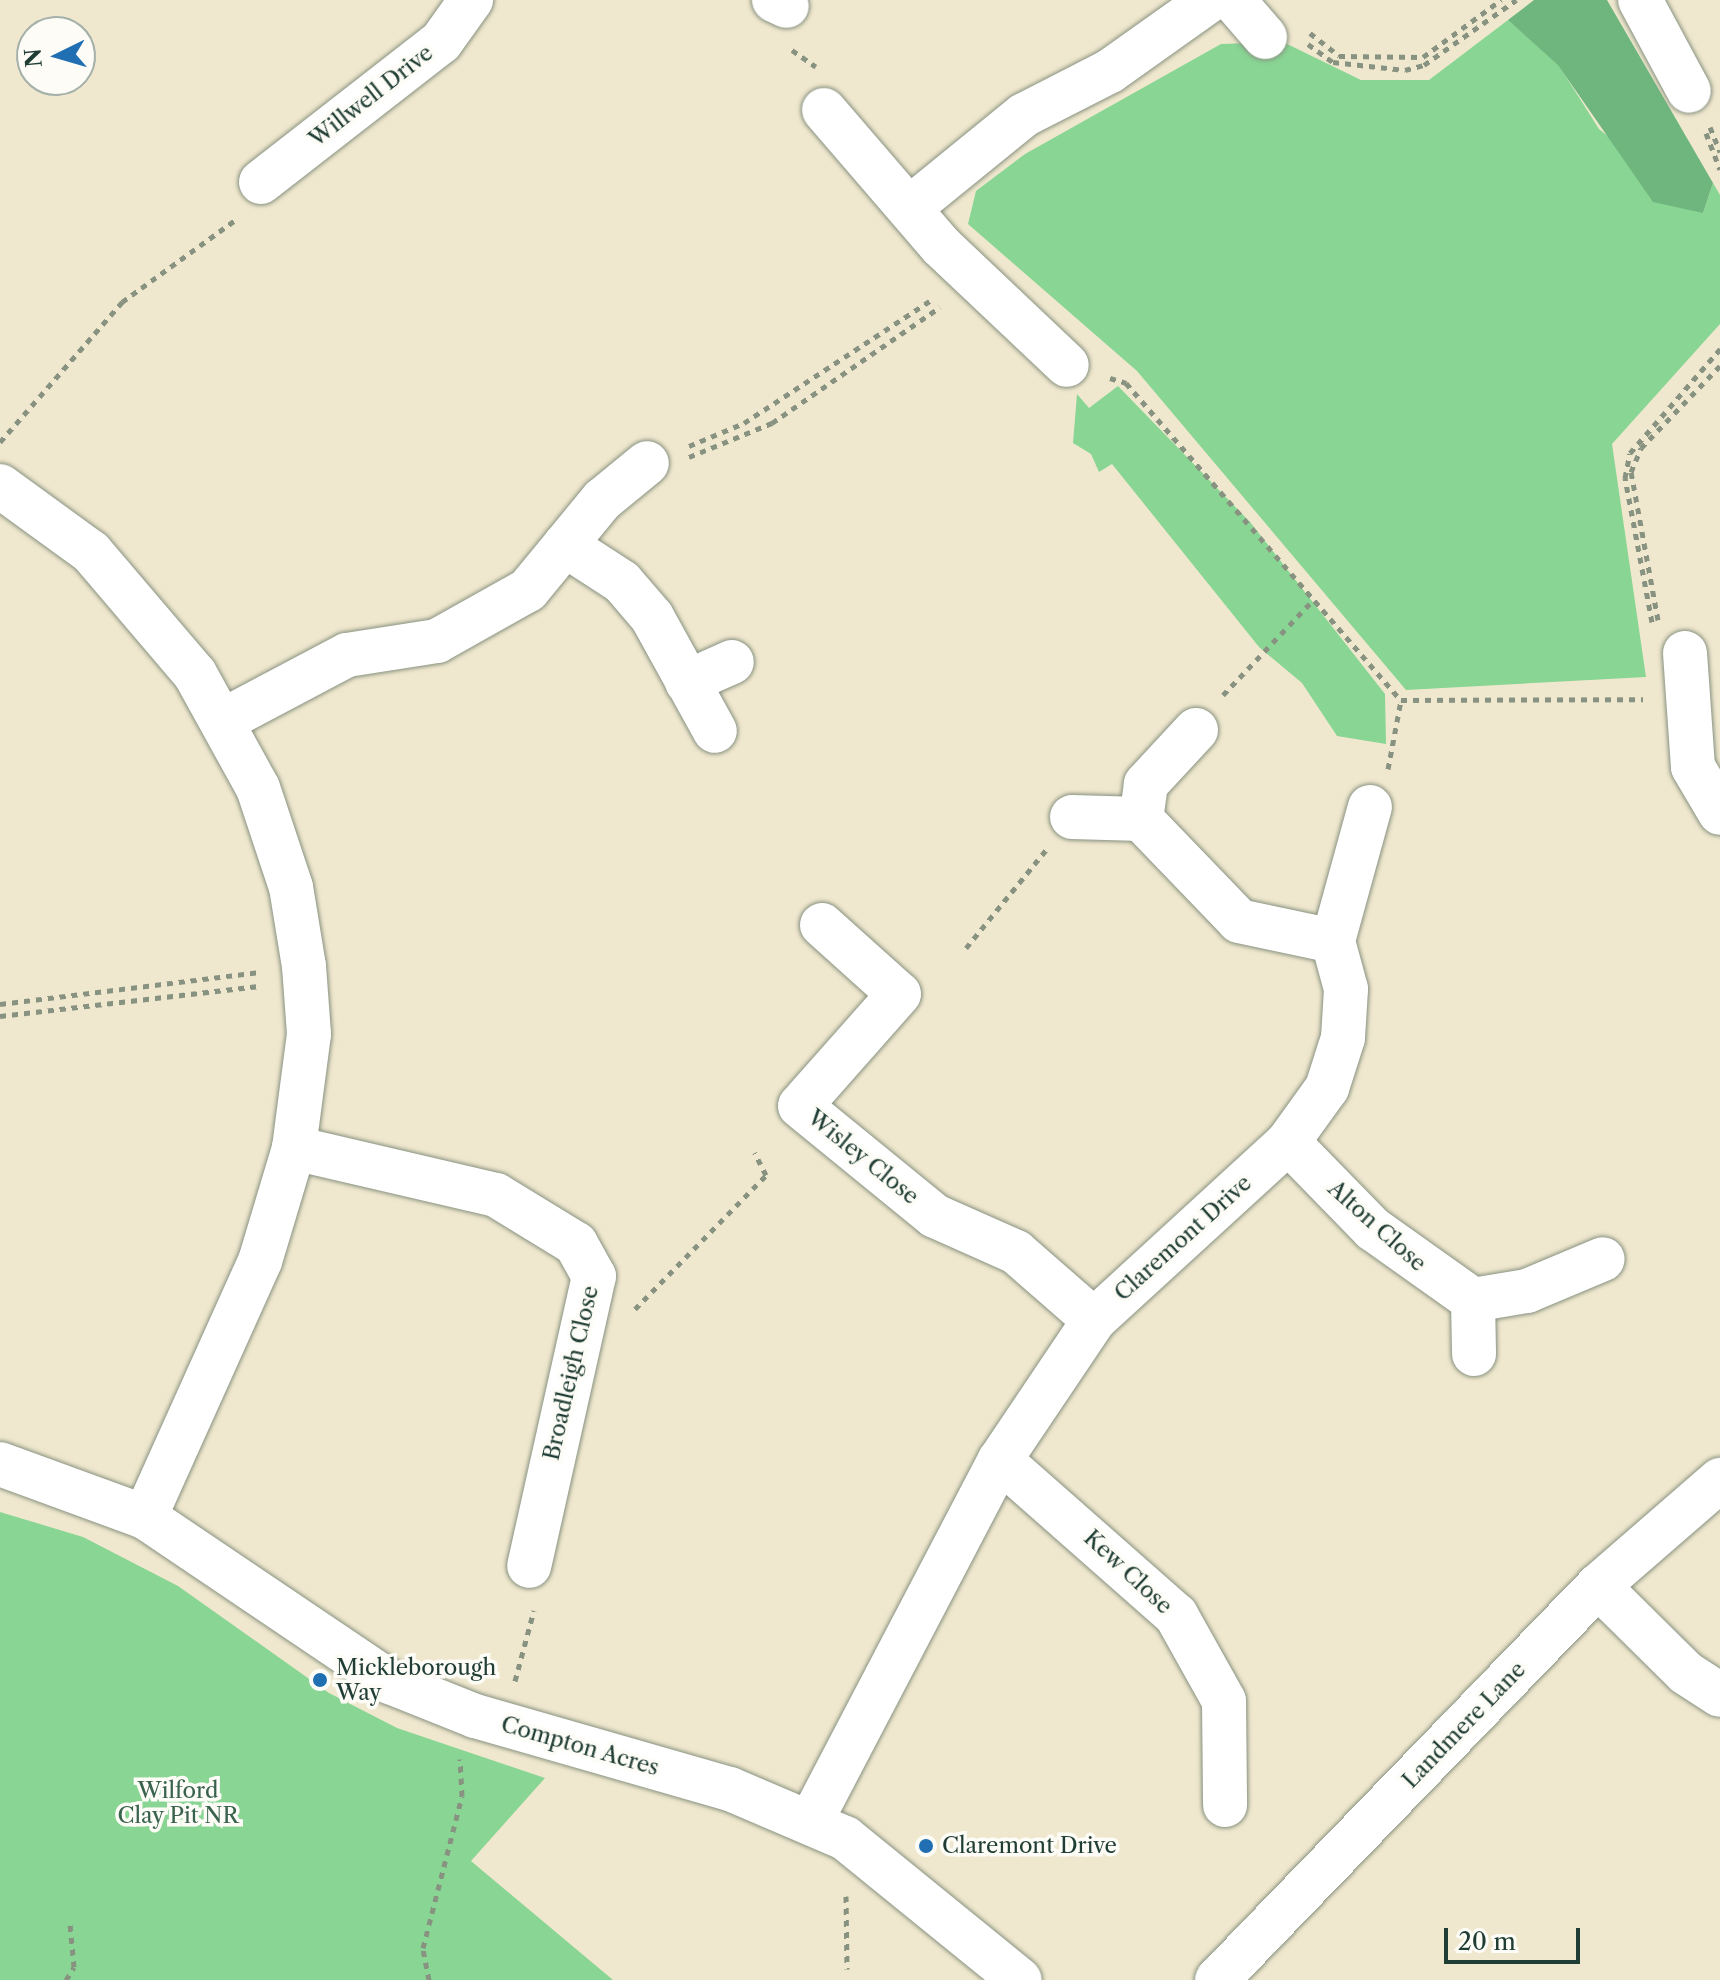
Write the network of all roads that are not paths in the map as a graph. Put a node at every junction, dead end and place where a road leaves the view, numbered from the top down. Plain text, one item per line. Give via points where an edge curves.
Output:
1 (471, 0) edge
2 (1210, 0) edge
3 (1640, 0) edge
4 (1689, 91) dead end
5 (835, 122) road end
6 (261, 182) road end
7 (912, 206) junction
8 (1067, 365) road end
9 (663, 462) road end
10 (0, 486) edge
11 (565, 545) junction
12 (1685, 653) road end
13 (732, 662) dead end
14 (687, 682) junction
15 (224, 720) junction
16 (1196, 730) road end
17 (715, 731) dead end
18 (1370, 807) road end
19 (1720, 813) edge
20 (1072, 817) road end
21 (1141, 819) junction
22 (822, 925) dead end
23 (1333, 941) junction
24 (1288, 1142) junction
25 (294, 1148) junction
26 (1603, 1259) dead end
27 (1473, 1300) junction
28 (1094, 1320) junction
29 (1474, 1354) dead end
30 (1000, 1460) junction
31 (0, 1464) edge
32 (1720, 1480) edge
33 (145, 1517) junction
34 (529, 1566) road end
35 (1598, 1586) junction
36 (1720, 1695) edge
37 (1225, 1805) dead end
38 (811, 1821) junction
39 (1020, 1980) edge
40 (1217, 1980) edge

1 - 6 street, Willwell Drive via 441,42
2 - 7 street via 1110,71 1024,115
3 - 4 street
5 - 7 street
7 - 8 street via 973,277
9 - 11 street via 602,500
10 - 15 street via 91,552 143,605
11 - 14 street via 622,582 652,617
11 - 15 street via 528,590 437,641 347,655
12 - 19 street via 1693,767
13 - 14 street
14 - 17 street
15 - 25 street via 258,788 291,887 309,1034
16 - 21 street via 1146,784
18 - 23 street
20 - 21 street
21 - 23 street via 1239,921
22 - 28 street, Wisley Close via 899,994 800,1106 935,1216 1016,1252
23 - 24 street, Claremont Drive via 1346,989 1343,1038 1327,1088
24 - 27 street, Alton Close via 1373,1229
24 - 28 street, Claremont Drive
25 - 33 street via 260,1261
25 - 34 street, Broadleigh Close via 496,1195 576,1244 594,1276
26 - 27 street via 1527,1291
27 - 29 street
28 - 30 street, Claremont Drive
30 - 37 street, Kew Close via 1176,1615 1224,1701
30 - 38 street, Claremont Drive
31 - 33 street, Compton Acres
32 - 35 street, Landmere Lane
33 - 38 street, Compton Acres via 326,1644 390,1682 489,1720 730,1789
35 - 36 street via 1686,1673
35 - 40 street, Landmere Lane
38 - 39 street, Compton Acres via 870,1854

